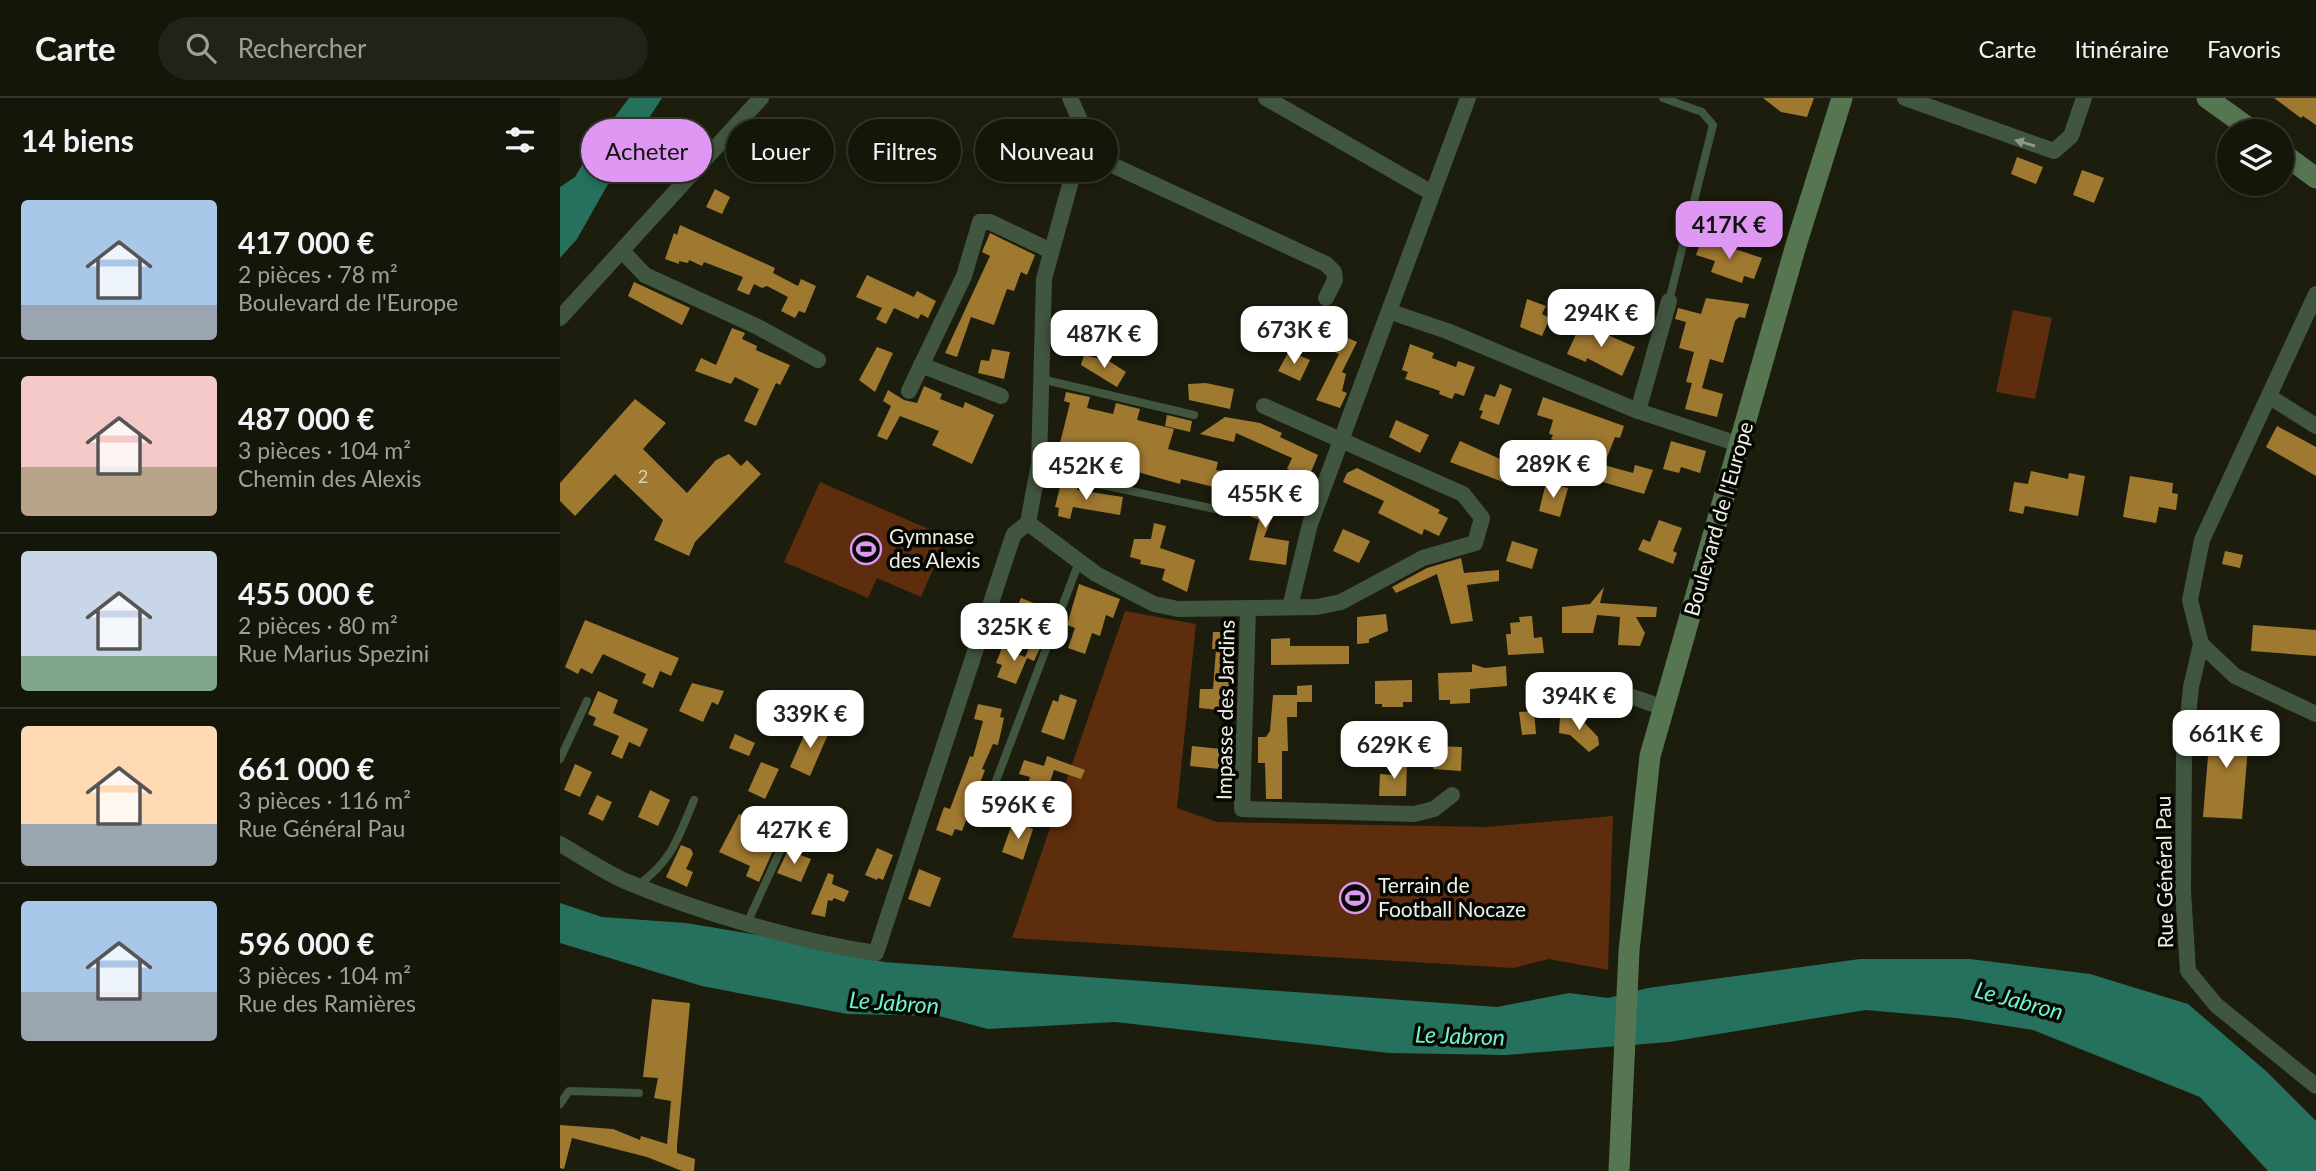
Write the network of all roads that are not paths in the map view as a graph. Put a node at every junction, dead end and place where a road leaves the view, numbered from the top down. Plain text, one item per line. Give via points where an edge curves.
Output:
1 (761, 98) edge
2 (1070, 98) edge
3 (1266, 98) edge
4 (1468, 98) edge
5 (1663, 98) edge
6 (1842, 98) edge
7 (1905, 98) edge
8 (2084, 98) edge
9 (2207, 98) edge
10 (1080, 119) edge
11 (2236, 119) edge
12 (2294, 162) edge
13 (1118, 168) edge
14 (2316, 178) edge
15 (1071, 182) edge
16 (1432, 193) junction
17 (1051, 251) junction
18 (624, 252) junction
19 (2316, 294) edge
20 (1326, 298) dead end
21 (1669, 300) joint
22 (1391, 312) junction
23 (560, 318) edge
24 (818, 360) dead end
25 (921, 365) junction
26 (1041, 379) junction
27 (909, 391) dead end
28 (1001, 396) dead end
29 (2270, 397) junction
30 (1264, 406) dead end
31 (1638, 411) junction
32 (1194, 415) dead end
33 (2316, 426) edge
34 (1342, 442) junction
35 (1741, 445) junction
36 (1037, 471) junction
37 (1215, 509) dead end
38 (1028, 523) junction
39 (1079, 562) junction
40 (1290, 607) junction
41 (1248, 609) junction
42 (2200, 644) junction
43 (1613, 690) dead end
44 (587, 701) dead end
45 (1664, 708) junction
46 (2316, 715) edge
47 (560, 759) edge
48 (1452, 795) dead end
49 (694, 800) dead end
50 (988, 802) dead end
51 (792, 825) dead end
52 (560, 844) edge
53 (638, 885) junction
54 (748, 921) junction
55 (2316, 1086) edge
56 (639, 1093) dead end
57 (560, 1104) edge
58 (1619, 1171) edge

1 - 18 street
2 - 10 street
3 - 16 street
4 - 16 street
5 - 21 lane via 1702,112 1713,125
6 - 35 main road, Boulevard de l'Europe
8 -> 7 street via 2071,135 2054,151
9 - 11 main road
12 - 14 main road
13 - 20 street via 1326,264 1335,280
15 - 17 street
16 - 22 street
17 - 25 street via 990,222 980,222 964,276
17 - 26 street via 1044,279
18 - 23 street
18 - 24 street via 645,275
19 - 29 street, Rue Général Pau
21 - 31 street
22 - 31 street
22 - 34 street
25 - 27 street
25 - 28 street
26 - 32 lane
26 - 36 street
29 - 33 street
29 - 42 street, Rue Général Pau via 2202,540 2190,600
30 - 34 street
31 - 35 street
34 - 40 street via 1310,524
34 - 40 street via 1463,494 1482,518 1475,543 1423,558 1341,602
35 - 45 main road, Boulevard de l'Europe
36 - 37 lane
36 - 38 street
38 - 39 street
38 - 54 street via 1011,542 876,953
39 - 41 street via 1154,604 1178,609
39 - 50 lane
40 - 41 street
41 - 48 street, Impasse des Jardins via 1241,809 1414,814 1434,809
42 - 46 street via 2235,676
42 - 55 street, Rue Général Pau via 2184,757 2183,891 2188,971 2216,1005
43 - 45 street
44 - 47 lane
45 - 58 main road, Boulevard de l'Europe via 1650,756 1629,947
49 - 53 lane via 660,870
51 - 54 lane
52 - 53 street
53 - 54 street
56 - 57 lane via 569,1091

